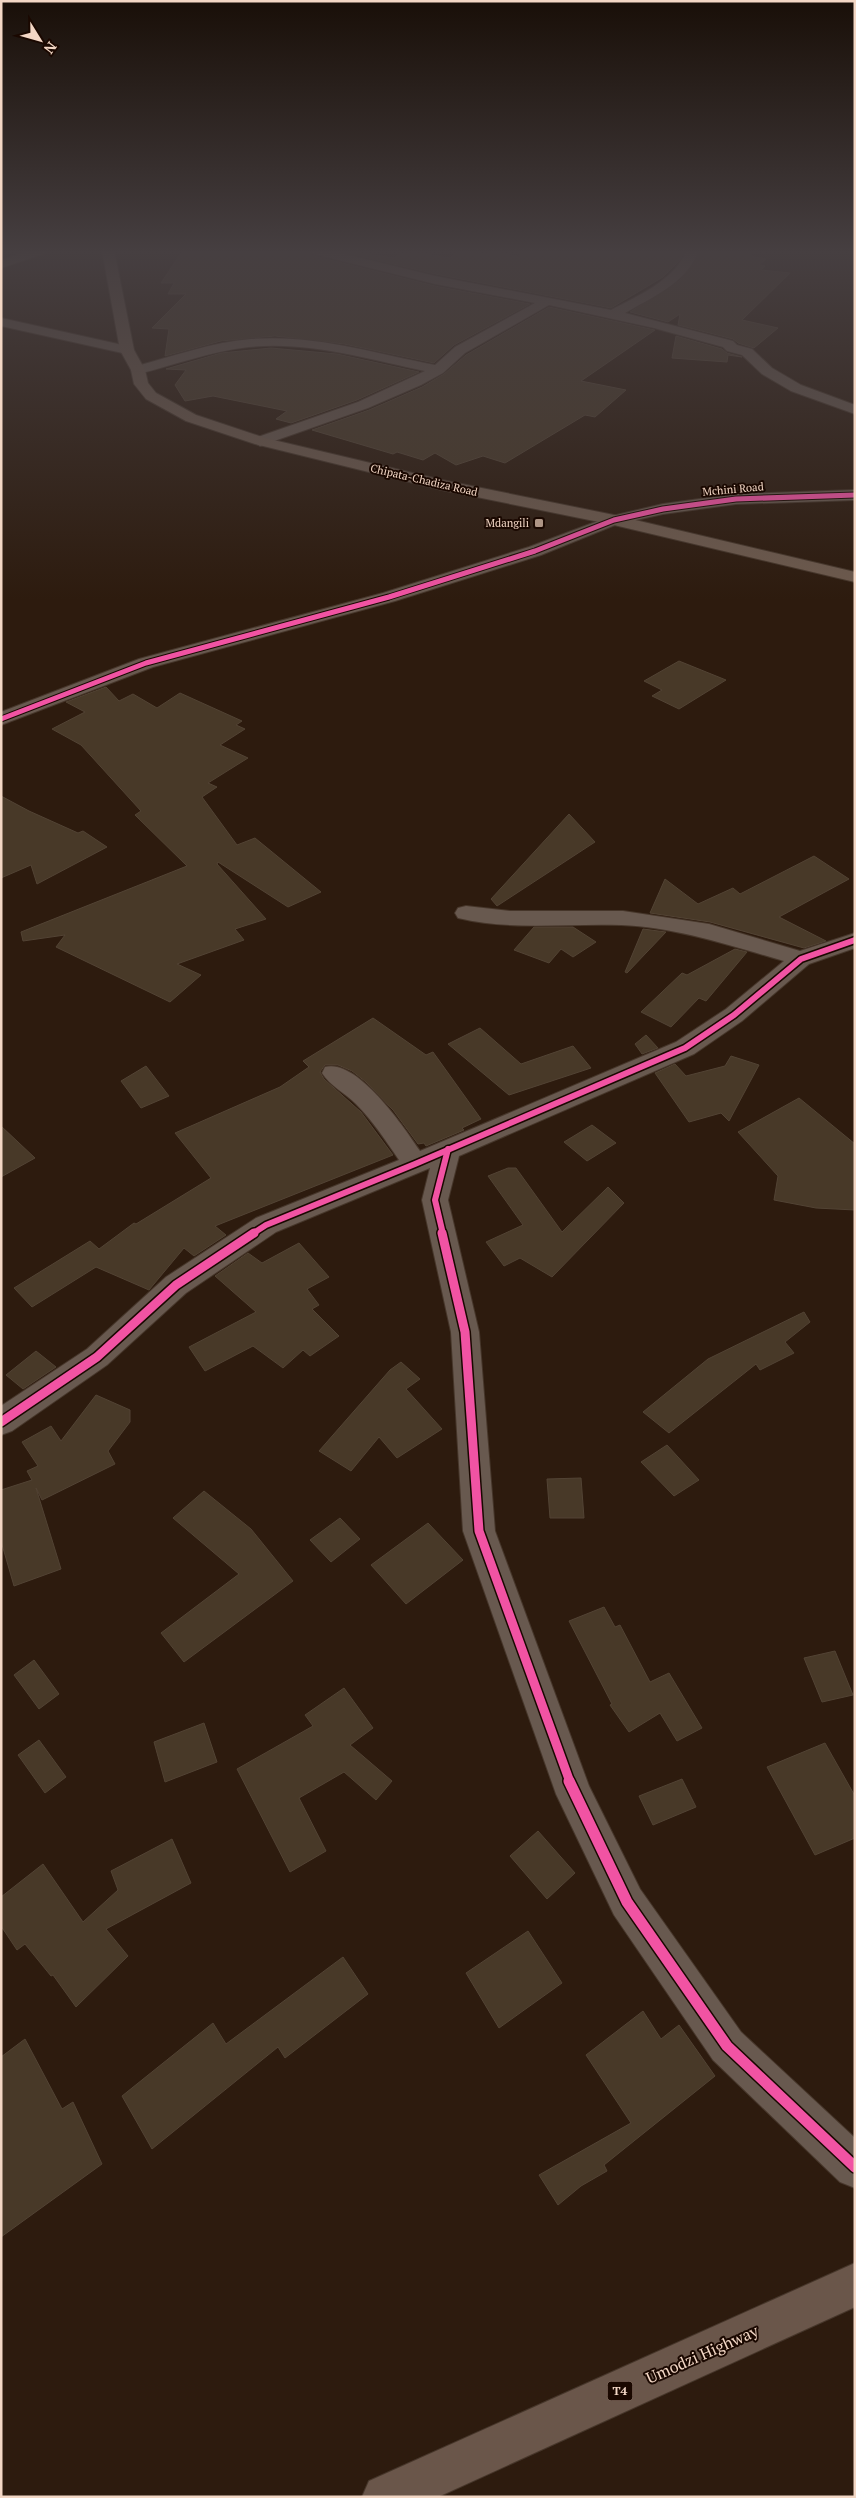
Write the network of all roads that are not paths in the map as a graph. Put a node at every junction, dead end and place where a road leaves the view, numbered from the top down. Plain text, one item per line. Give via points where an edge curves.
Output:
1 (136, 367) edge
2 (152, 367) edge
3 (422, 367) edge
4 (442, 367) edge
5 (763, 367) edge
6 (138, 370) junction
7 (438, 370) junction
8 (855, 410) edge
9 (260, 442) junction
10 (855, 495) edge
11 (614, 520) junction
12 (855, 577) edge
13 (1, 718) edge
14 (466, 913) dead end
15 (855, 940) edge
16 (801, 959) junction
17 (334, 1073) dead end
18 (448, 1149) junction
19 (415, 1164) junction
20 (1, 1422) edge
21 (855, 2168) edge
22 (855, 2285) edge
23 (385, 2497) edge

1 - 6 main road, Chipata-Chadiza Road
2 - 6 street
3 - 7 street
4 - 7 street
5 - 8 street via 796,388
6 - 9 main road, Chipata-Chadiza Road via 141,384 151,396 168,407
7 - 9 street via 363,405
9 - 11 main road, Chipata-Chadiza Road via 442,485
10 - 11 street, Mchini Road via 718,501
11 - 12 main road, Chipata-Chadiza Road
11 - 13 street, Mchini Road via 535,551 389,597 146,664
14 - 16 street via 510,918 623,918 709,931
15 - 16 street
16 - 18 street via 734,1015 685,1048
17 - 19 street via 365,1098 394,1132
18 - 19 street
18 - 21 street via 435,1200 465,1332 479,1531 574,1794 627,1902 727,2046
19 - 20 street via 266,1225 176,1285 97,1357
22 - 23 highway, Umodzi Highway / T4

